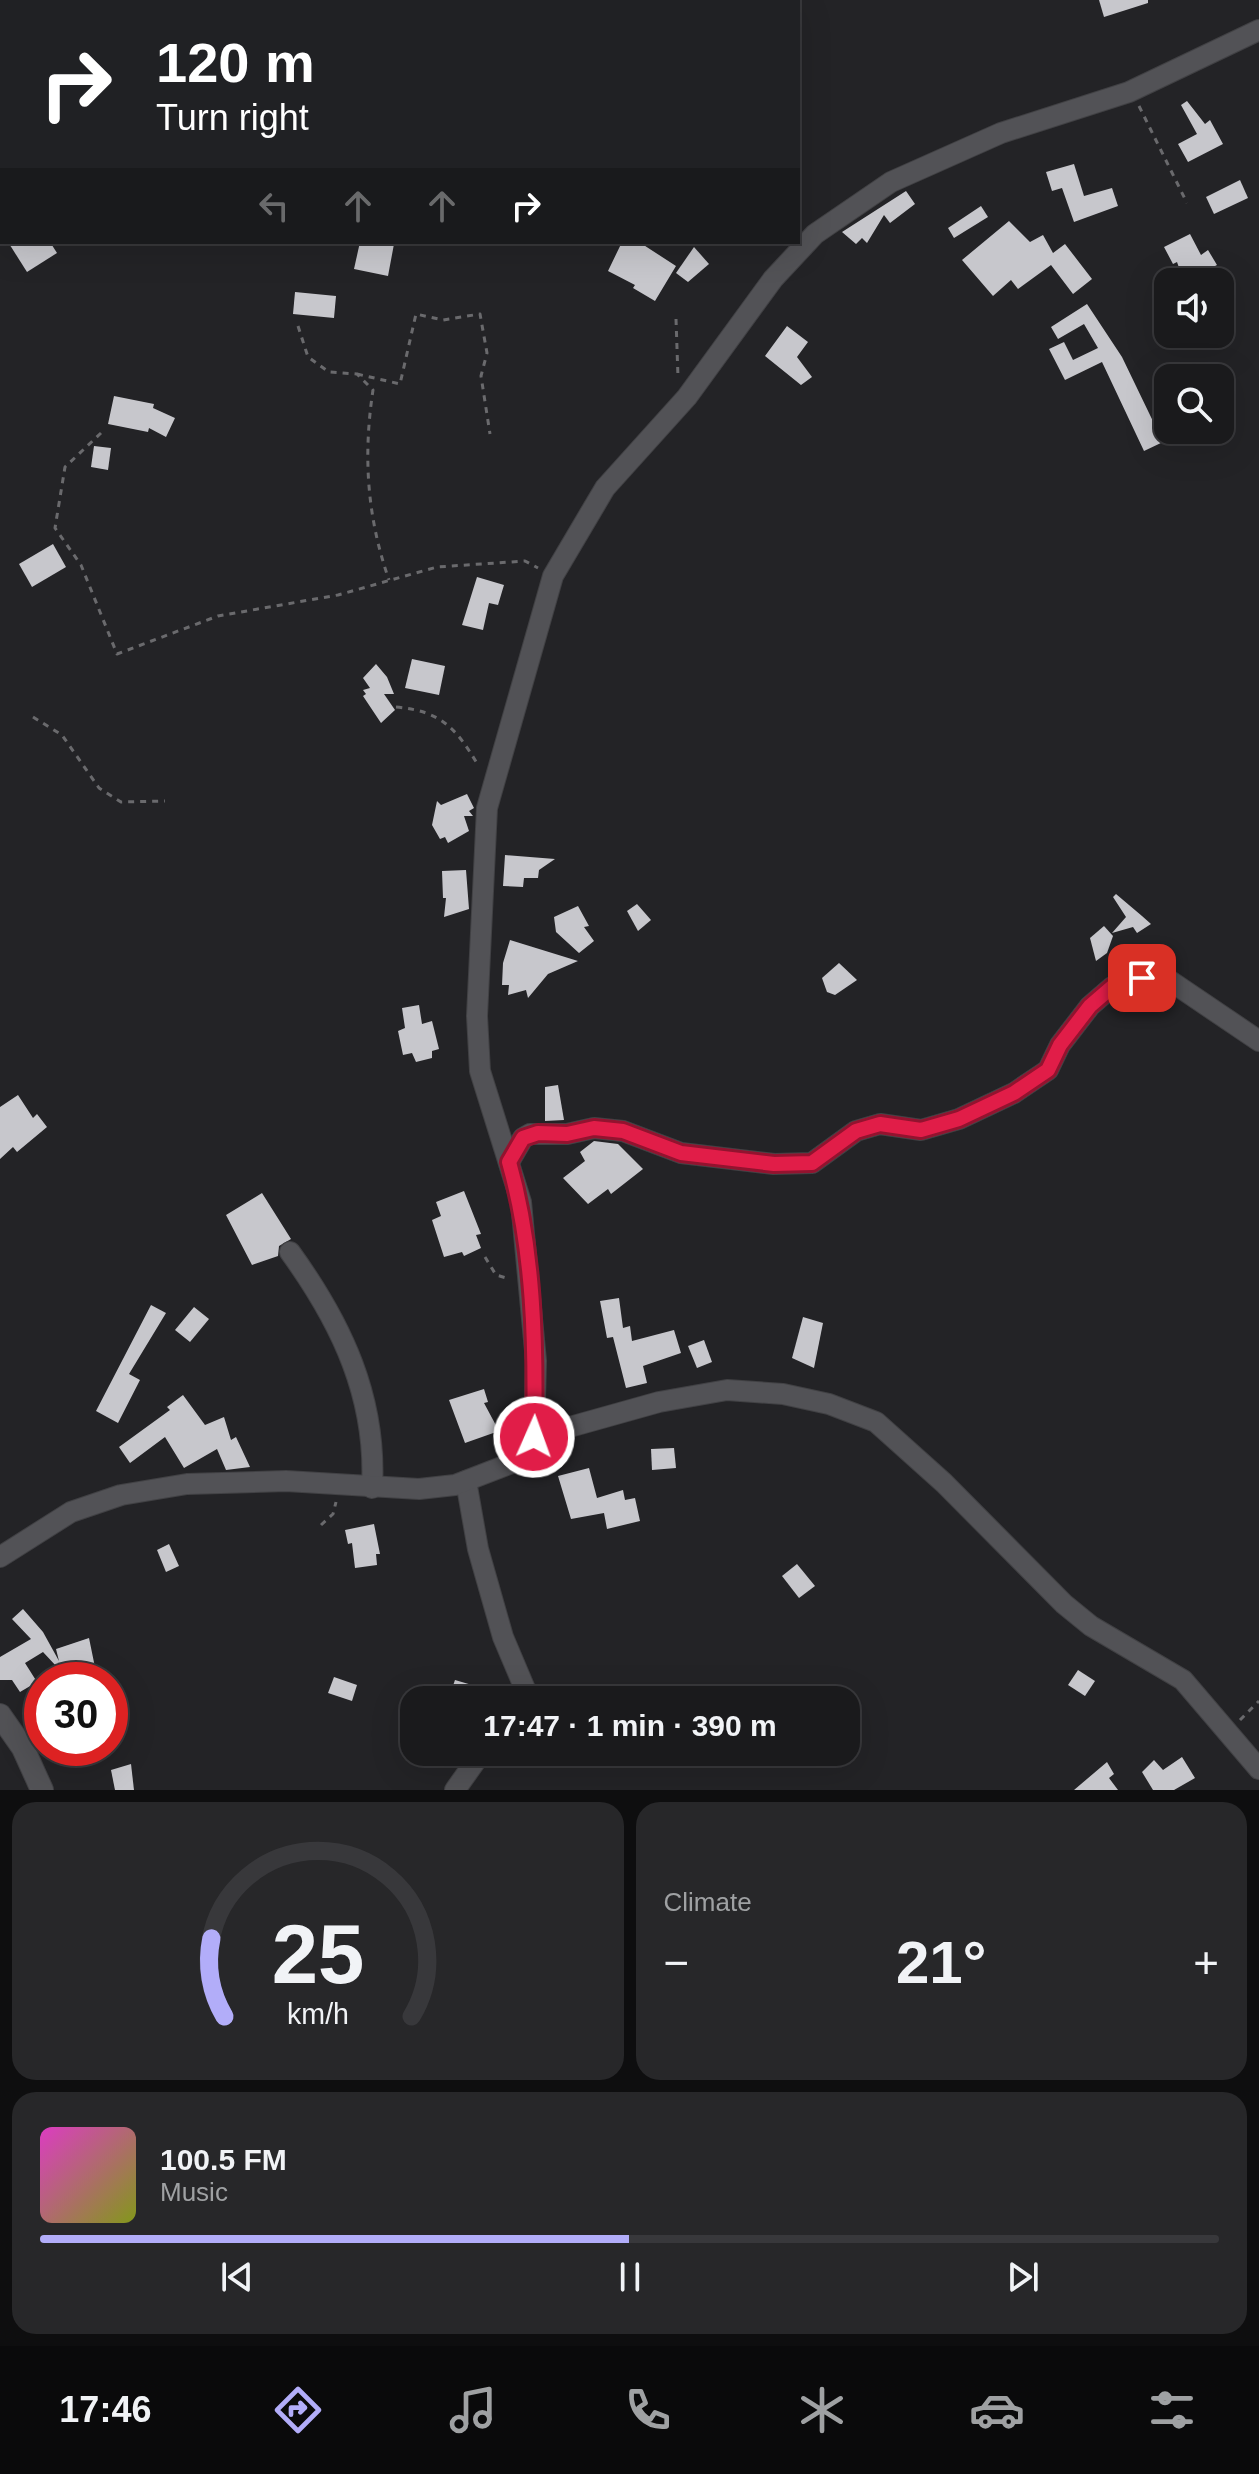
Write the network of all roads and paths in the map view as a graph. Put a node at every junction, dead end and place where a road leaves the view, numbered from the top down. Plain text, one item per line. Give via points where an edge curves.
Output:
1 (1259, 30) edge
2 (1129, 92) junction
3 (1187, 203) dead end
4 (676, 319) dead end
5 (298, 326) dead end
6 (357, 374) junction
7 (678, 378) dead end
8 (101, 433) dead end
9 (490, 434) dead end
10 (553, 576) junction
11 (389, 580) junction
12 (396, 707) dead end
13 (33, 717) dead end
14 (492, 790) junction
15 (165, 801) dead end
16 (1259, 1041) edge
17 (509, 1162) junction
18 (290, 1252) dead end
19 (485, 1257) dead end
20 (530, 1296) junction
21 (534, 1437) junction
22 (466, 1481) junction
23 (338, 1486) junction
24 (372, 1488) junction
25 (321, 1525) dead end
26 (0, 1557) edge
27 (524, 1686) edge
28 (1259, 1701) edge
29 (0, 1715) edge
30 (1228, 1731) junction
31 (472, 1766) edge
32 (1259, 1769) edge
33 (42, 1790) edge
34 (455, 1790) edge

1 - 2 street
2 - 3 path
2 - 10 street via 1001,133 891,182 815,234 773,279 687,397 605,488
4 - 7 path
5 - 6 path via 308,357 329,372
6 - 9 path via 400,384 416,314 443,320 480,314 487,353 481,376
6 - 11 path via 373,390 366,434 368,495
8 - 11 path via 65,467 55,528 81,565 117,654 218,616 338,595
10 - 11 path via 525,561 488,561
10 - 14 street
12 - 14 path via 424,709 459,732
13 - 15 path via 62,735 99,788 121,802
14 - 17 street via 483,866 478,1047 480,1071
16 - 17 street via 1169,980 1142,978 1112,987 1090,1006 1048,1070 1014,1093 921,1130 880,1124 856,1131 812,1163 681,1153 623,1131 594,1128 530,1134
17 - 20 street via 521,1202
18 - 24 street via 331,1311 363,1388 374,1452
19 - 20 path via 496,1275 524,1284
20 - 21 street via 536,1361
21 - 22 street via 512,1463
21 - 30 street via 659,1402 727,1390 798,1397 876,1422 1064,1604 1091,1626 1183,1680
22 - 24 street via 419,1489
22 - 27 street via 478,1549 503,1637
23 - 24 street
23 - 25 path via 333,1514
23 - 26 street via 286,1481 187,1484 121,1495 71,1512
28 - 30 path
29 - 33 street
30 - 32 street
31 - 34 street

